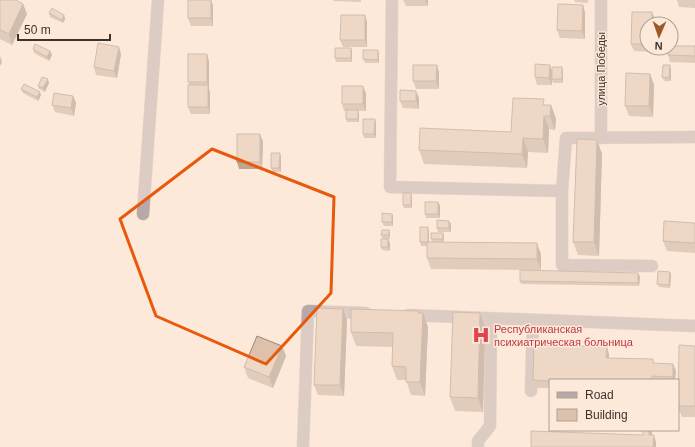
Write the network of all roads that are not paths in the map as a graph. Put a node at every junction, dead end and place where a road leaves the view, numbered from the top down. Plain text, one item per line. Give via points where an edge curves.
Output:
1 (158, 0) edge
2 (392, 0) edge
3 (601, 0) edge
4 (695, 137) edge
5 (600, 138) junction
6 (562, 191) junction
7 (143, 214) dead end
8 (652, 266) dead end
9 (380, 314) edge
10 (396, 314) edge
11 (491, 318) junction
12 (533, 320) junction
13 (695, 326) edge
14 (531, 391) dead end
15 (303, 447) edge
16 (478, 447) edge

1 - 7 street
2 - 6 street via 390,187
3 - 5 street, улица Победы
4 - 5 street
5 - 6 street via 566,138
6 - 8 street via 562,265
9 - 15 street via 308,311
10 - 11 street
11 - 12 street
11 - 16 street via 490,426 478,441
12 - 13 street
12 - 14 street

